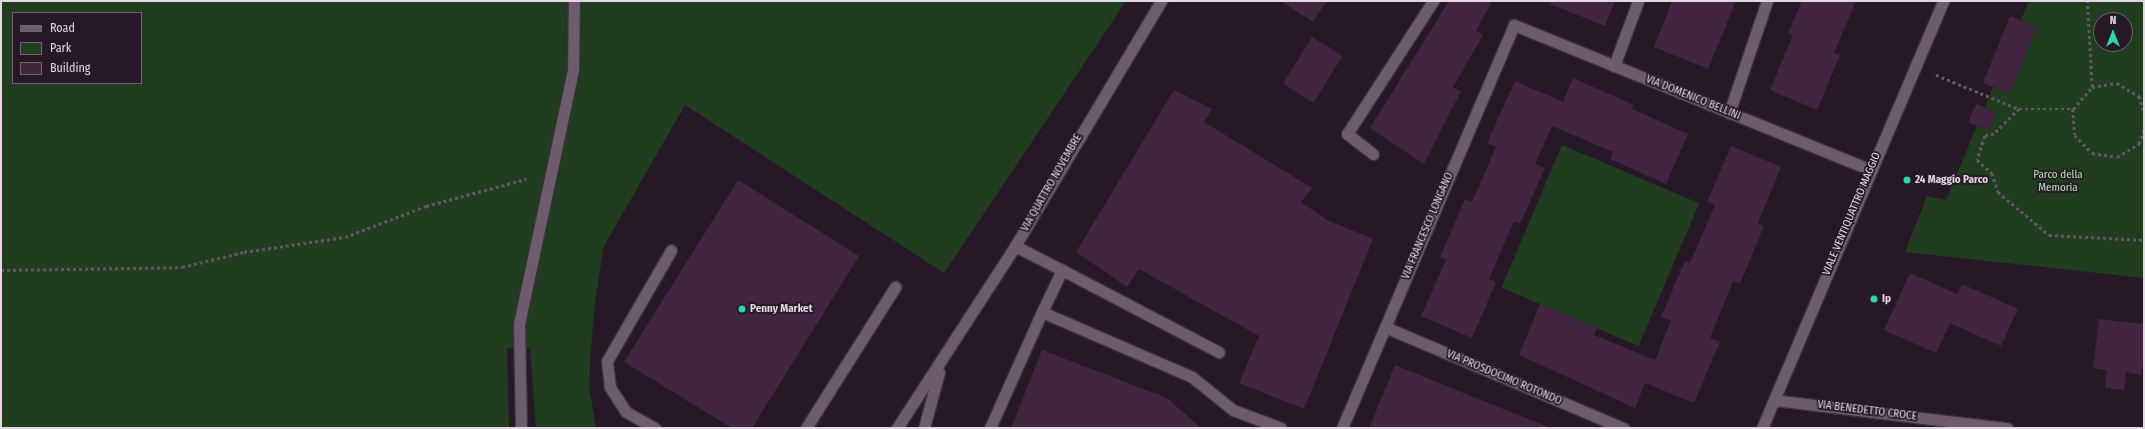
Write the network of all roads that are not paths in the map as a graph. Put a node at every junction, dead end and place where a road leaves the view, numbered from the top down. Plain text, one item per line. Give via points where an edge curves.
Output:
1 (574, 1) edge
2 (1161, 1) edge
3 (1433, 1) edge
4 (1638, 1) edge
5 (1767, 1) edge
6 (1943, 1) edge
7 (1514, 25) joint
8 (1614, 66) junction
9 (1729, 113) junction
10 (1373, 154) dead end
11 (1871, 170) junction
12 (1015, 246) junction
13 (671, 250) dead end
14 (1062, 270) junction
15 (895, 287) dead end
16 (1042, 312) junction
17 (1385, 328) junction
18 (1219, 352) dead end
19 (941, 364) junction
20 (1774, 400) junction
21 (521, 428) edge
22 (655, 428) edge
23 (806, 428) edge
24 (897, 428) edge
25 (924, 428) edge
26 (990, 428) edge
27 (1281, 428) edge
28 (1342, 428) edge
29 (1623, 428) edge
30 (1762, 428) edge
31 (2007, 428) edge

1 - 21 street via 573,69 519,324
2 - 12 street, VIA QUATTRO NOVEMBRE via 1121,64
3 - 10 street via 1347,134
4 - 8 street
5 - 9 street
6 - 11 street, VIALE VENTIQUATTRO MAGGIO
7 - 8 street, VIA DOMENICO BELLINI
7 - 17 street, VIA FRANCESCO LONGANO
8 - 9 street, VIA DOMENICO BELLINI
9 - 11 street, VIA DOMENICO BELLINI
11 - 20 street, VIALE VENTIQUATTRO MAGGIO
12 - 14 street
12 - 19 street, VIA QUATTRO NOVEMBRE
13 - 22 street via 606,360 610,387 626,412
14 - 16 street
14 - 18 street
15 - 23 street
16 - 26 street
16 - 27 street via 1192,377 1233,410
17 - 28 street, VIA FRANCESCO LONGANO
17 - 29 street, VIA PROSDOCIMO ROTONDO
19 - 24 street, VIA QUATTRO NOVEMBRE
19 - 25 street, VIA QUATTRO NOVEMBRE
20 - 30 street, VIALE VENTIQUATTRO MAGGIO
20 - 31 street, VIA BENEDETTO CROCE

